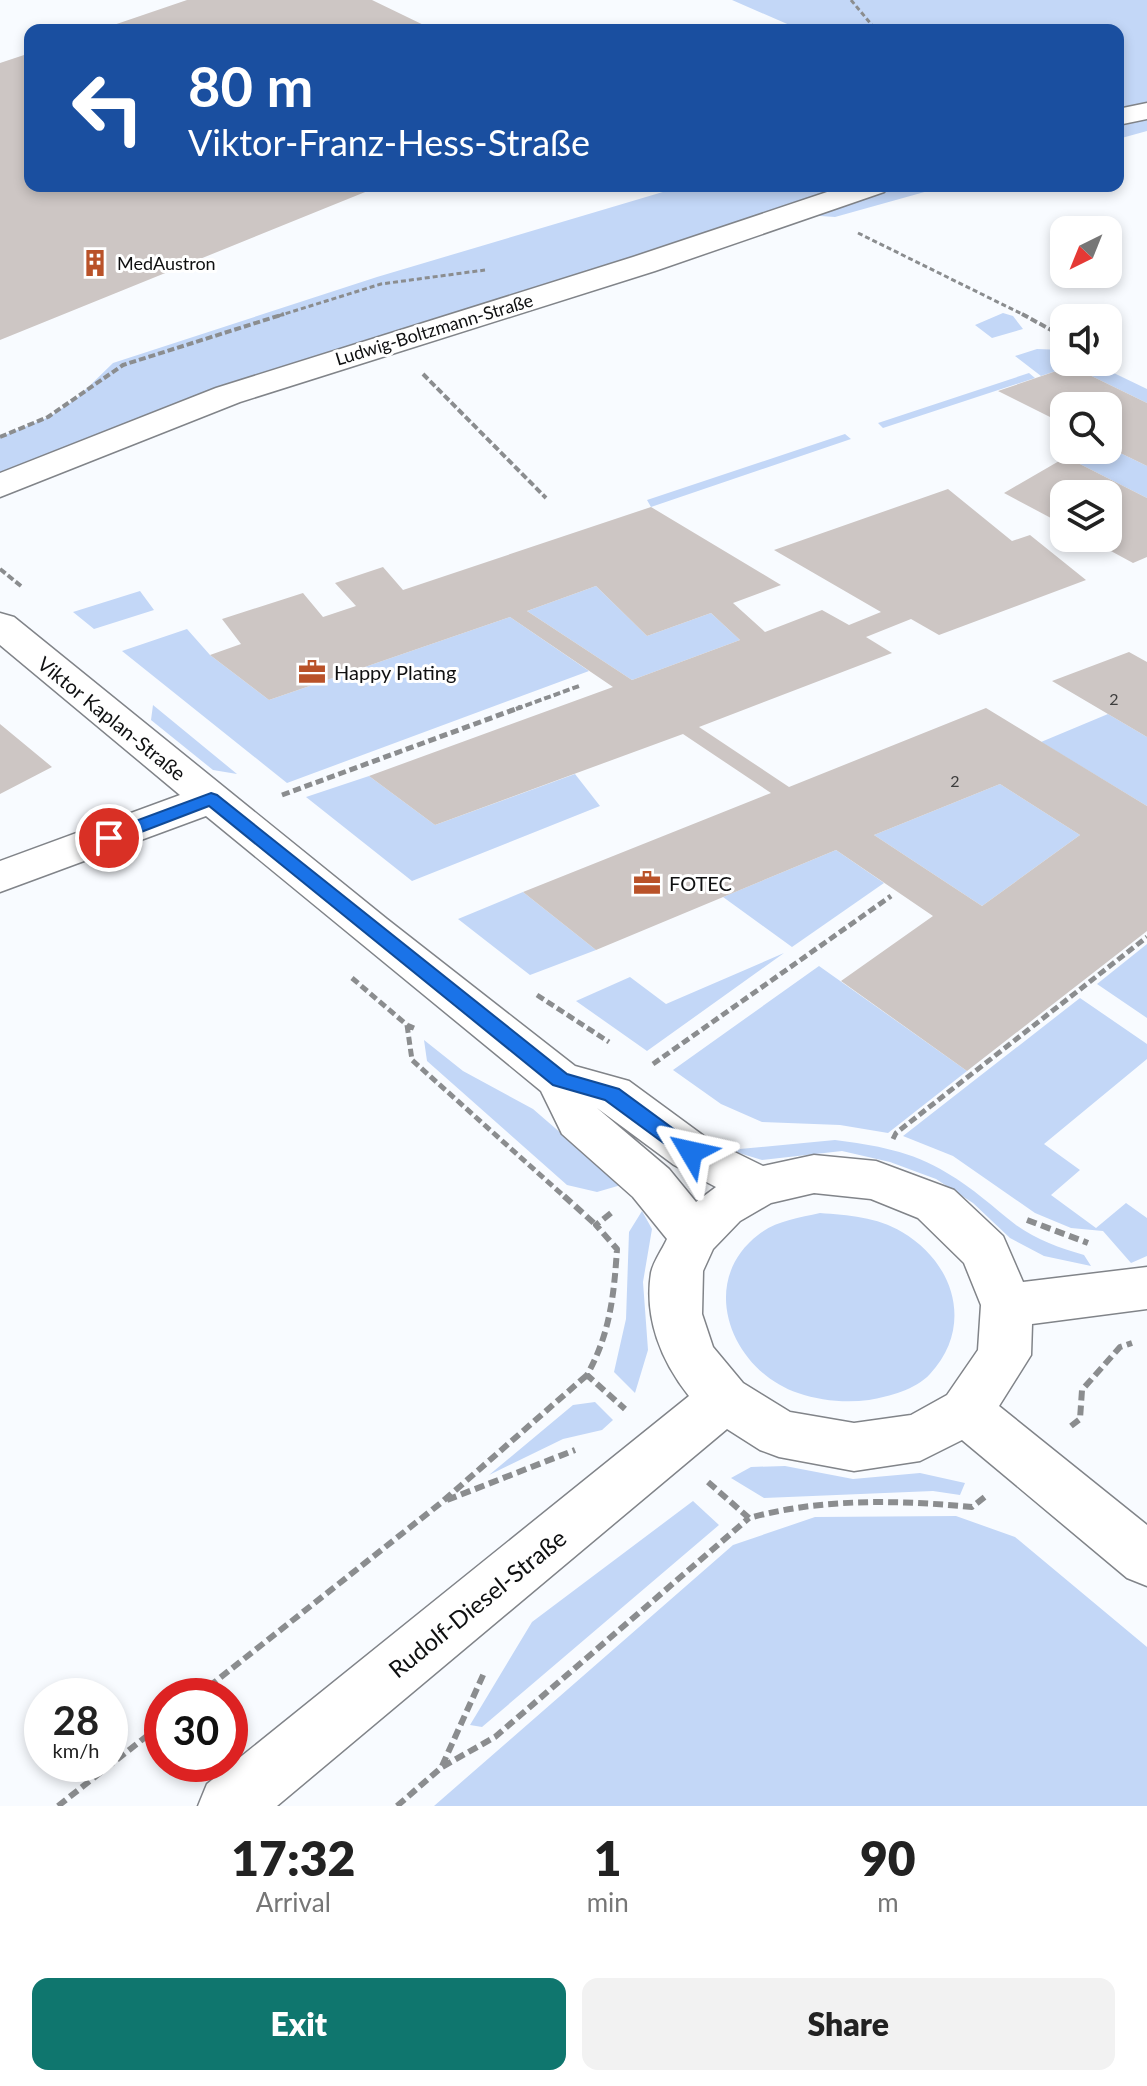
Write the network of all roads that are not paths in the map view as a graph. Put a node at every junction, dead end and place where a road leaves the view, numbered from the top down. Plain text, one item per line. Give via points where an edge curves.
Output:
1 (1147, 111) edge
2 (1124, 116) edge
3 (856, 192) edge
4 (0, 486) edge
5 (0, 625) edge
6 (211, 799) junction
7 (0, 877) edge
8 (560, 1080) junction
9 (725, 1209) junction
10 (1007, 1305) junction
11 (1142, 1306) edge
12 (724, 1399) junction
13 (966, 1411) junction
14 (1147, 1560) edge
15 (229, 1806) edge

1 - 2 street
3 - 4 street, Ludwig-Boltzmann-Straße via 228,395
5 - 6 street, Viktor Kaplan-Straße
6 - 7 street
6 - 8 street, Viktor Kaplan-Straße
8 - 9 street, Viktor Kaplan-Straße via 612,1094 691,1152
8 - 9 street, Viktor Kaplan-Straße via 579,1121 651,1183
9 - 10 street via 814,1174 876,1180 936,1204 985,1251
9 - 12 street via 677,1271 676,1314 690,1358
10 - 11 street
10 - 13 street via 1004,1355
12 - 13 street via 779,1433 854,1447 920,1437
12 - 15 street, Rudolf-Diesel-Straße
13 - 14 street

